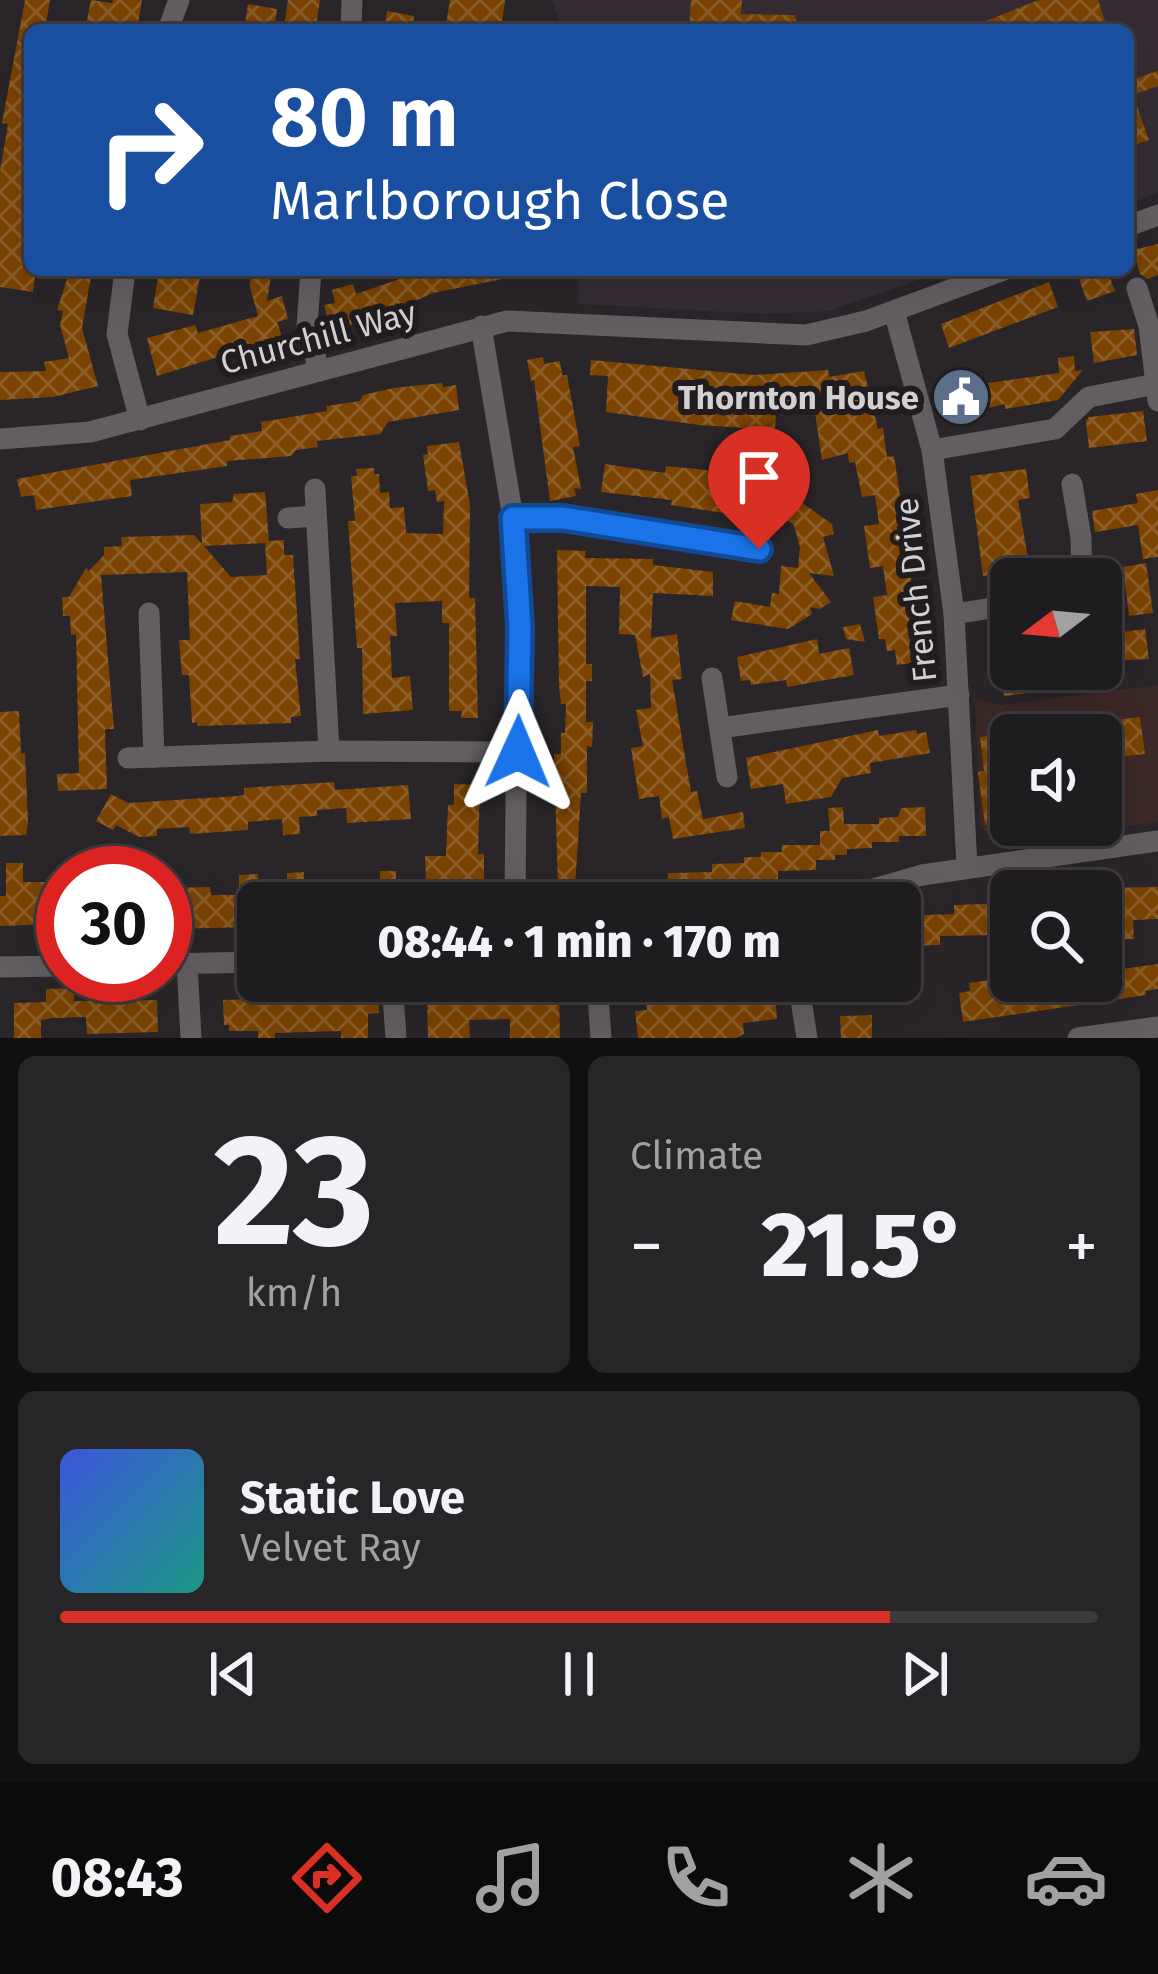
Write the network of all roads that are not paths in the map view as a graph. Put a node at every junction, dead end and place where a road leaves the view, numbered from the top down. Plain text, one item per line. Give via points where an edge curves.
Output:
1 (123, 276) edge
2 (310, 276) edge
3 (988, 276) edge
4 (1137, 288) dead end
5 (894, 311) junction
6 (481, 326) junction
7 (319, 370) junction
8 (1157, 393) edge
9 (140, 420) junction
10 (0, 440) edge
11 (932, 450) junction
12 (1072, 484) dead end
13 (315, 489) dead end
14 (316, 516) junction
15 (288, 518) dead end
16 (513, 518) junction
17 (759, 549) dead end
18 (1081, 558) edge
19 (990, 608) edge
20 (149, 613) dead end
21 (954, 614) junction
22 (712, 678) dead end
23 (959, 694) junction
24 (720, 728) junction
25 (329, 751) junction
26 (518, 752) junction
27 (154, 757) junction
28 (128, 758) dead end
29 (728, 777) dead end
30 (1158, 841) edge
31 (967, 867) junction
32 (515, 882) edge
33 (893, 882) edge
34 (237, 963) edge
35 (192, 964) edge
36 (36, 967) edge
37 (0, 968) edge
38 (184, 1002) edge
39 (393, 1002) edge
40 (598, 1002) edge
41 (801, 1002) edge
42 (1158, 1027) edge
43 (191, 1038) edge
44 (396, 1038) edge
45 (601, 1038) edge
46 (807, 1038) edge
47 (1078, 1038) edge

1 - 9 street via 117,334
2 - 7 street via 306,315
3 - 5 street, Churchill Way
4 - 8 street
5 - 6 street, Churchill Way via 835,331 777,336
5 - 11 street, French Drive
6 - 7 street, Churchill Way
6 - 16 street
7 - 9 street, Churchill Way
8 - 11 street via 1089,397 1055,430
9 - 10 street, Churchill Way
11 - 21 street, French Drive
12 - 18 street
13 - 14 street
14 - 15 street
14 - 25 street
16 - 17 street via 563,518
16 - 26 street
19 - 21 street
20 - 27 street
21 - 23 street, French Drive
22 - 24 street
23 - 24 street
23 - 31 street, French Drive
24 - 29 street
25 - 26 street
25 - 27 street
26 - 32 street
27 - 28 street
30 - 31 street
31 - 33 street
34 - 35 street
36 - 37 street
38 - 43 street
39 - 44 street
40 - 45 street
41 - 46 street
42 - 47 street

